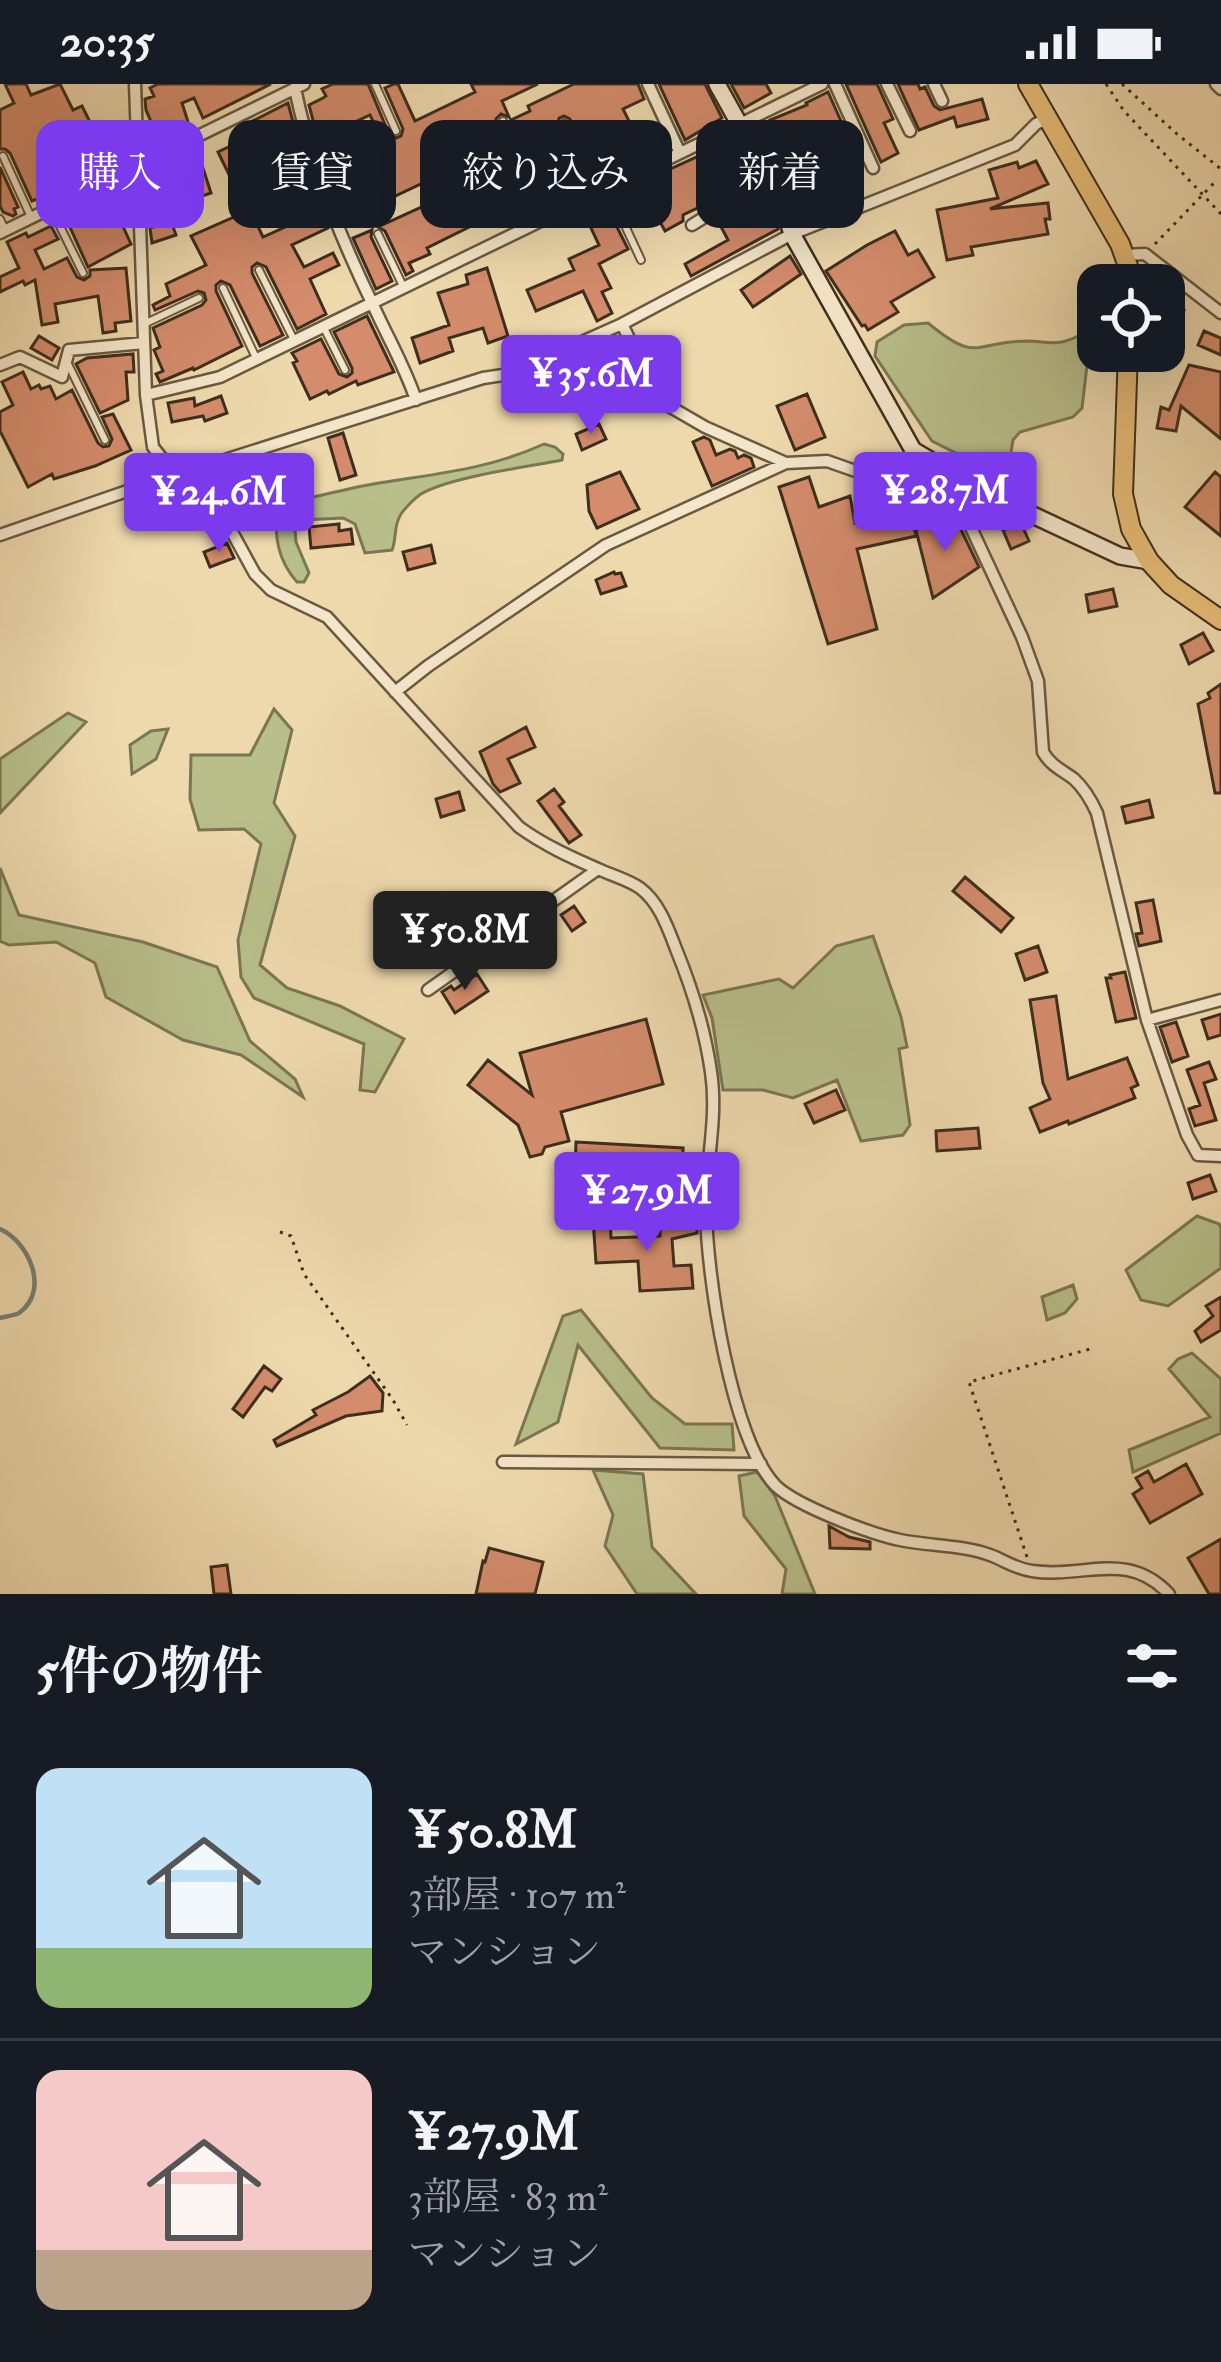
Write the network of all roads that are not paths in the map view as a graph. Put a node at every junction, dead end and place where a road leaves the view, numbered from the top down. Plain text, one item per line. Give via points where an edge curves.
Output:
1 (135, 84) edge
2 (375, 84) edge
3 (648, 84) edge
4 (716, 84) edge
5 (822, 84) edge
6 (835, 84) edge
7 (887, 84) edge
8 (934, 84) edge
9 (1028, 84) edge
10 (300, 86) edge
11 (942, 101) dead end
12 (1048, 118) junction
13 (136, 120) edge
14 (302, 120) edge
15 (391, 120) edge
16 (738, 120) edge
17 (748, 120) edge
18 (910, 130) dead end
19 (204, 133) edge
20 (696, 145) edge
21 (680, 153) junction
22 (3, 156) dead end
23 (672, 157) edge
24 (873, 168) dead end
25 (36, 215) edge
26 (32, 217) junction
27 (696, 222) edge
28 (692, 225) dead end
29 (2, 228) edge
30 (61, 228) edge
31 (140, 228) edge
32 (339, 228) edge
33 (528, 228) edge
34 (626, 228) edge
35 (790, 228) edge
36 (378, 234) dead end
37 (792, 234) junction
38 (1135, 255) junction
39 (641, 260) dead end
40 (1133, 264) edge
41 (259, 270) dead end
42 (82, 273) dead end
43 (223, 288) dead end
44 (404, 289) junction
45 (199, 298) dead end
46 (373, 305) junction
47 (1221, 313) edge
48 (144, 324) junction
49 (622, 324) junction
50 (324, 328) junction
51 (295, 342) junction
52 (144, 343) junction
53 (257, 360) junction
54 (66, 361) junction
55 (0, 365) edge
56 (345, 370) dead end
57 (1128, 372) edge
58 (146, 395) junction
59 (416, 400) junction
60 (105, 440) dead end
61 (914, 450) junction
62 (786, 463) junction
63 (181, 475) junction
64 (986, 493) junction
65 (932, 498) junction
66 (961, 504) junction
67 (0, 536) edge
68 (1149, 561) junction
69 (1221, 620) edge
70 (395, 692) junction
71 (598, 869) junction
72 (428, 990) dead end
73 (1221, 1000) edge
74 (1147, 1020) junction
75 (1221, 1156) edge
76 (503, 1462) dead end
77 (761, 1464) junction
78 (1168, 1594) edge

1 - 13 street
2 - 15 lane
3 - 21 street
4 - 16 street
5 - 17 street
6 - 24 street
7 - 18 street
8 - 11 street
9 - 12 main road
10 - 14 street
10 - 19 street
12 - 37 street via 1015,145
12 - 38 main road
20 - 21 street
21 - 23 street
22 - 26 lane
25 - 26 street
26 - 29 street
27 - 28 street
30 - 42 lane
31 - 48 street
32 - 46 street
33 - 44 street
34 - 39 lane
35 - 37 street
36 - 44 lane
37 - 49 street
37 - 61 street
38 - 40 main road
38 - 47 street
41 - 51 lane
43 - 53 lane
44 - 46 street
45 - 48 lane
46 - 50 street
46 - 59 street
48 - 52 street
49 - 59 street via 510,374
49 - 62 street via 667,405
50 - 51 street
50 - 56 lane
51 - 53 street
52 - 54 street via 69,350
52 - 58 street
53 - 58 street
54 - 55 street via 62,377 20,357
54 - 60 lane
57 - 68 main road via 1125,507
58 - 63 street via 153,447
59 - 63 street
61 - 64 street
61 - 65 street
62 - 65 street via 827,461
62 - 70 street via 606,545
63 - 67 street
63 - 70 street via 232,532 255,574 327,617
64 - 66 street
64 - 68 street via 1120,556
65 - 66 street
66 - 74 street via 1038,681 1043,752 1097,813
68 - 69 main road
70 - 71 street via 519,826
71 - 72 street
71 - 77 street via 640,888 661,912 692,986 714,1106 706,1202 712,1298
73 - 74 street
74 - 75 street via 1187,1135 1198,1155
76 - 77 street
77 - 78 street via 794,1499 894,1539 988,1554 1029,1571 1130,1569

